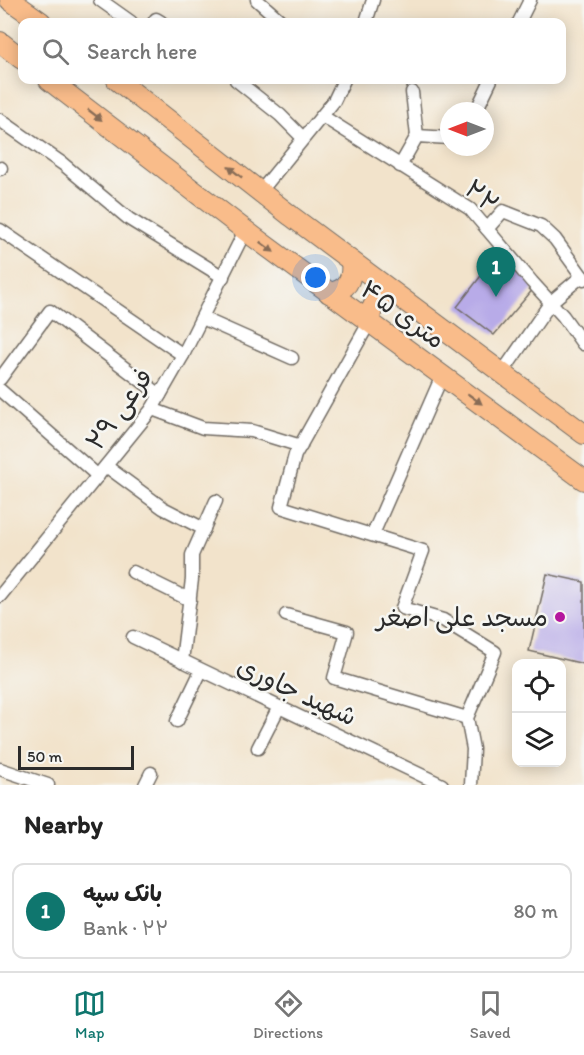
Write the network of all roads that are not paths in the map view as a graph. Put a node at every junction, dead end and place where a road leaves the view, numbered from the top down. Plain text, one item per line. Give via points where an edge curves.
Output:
1 (10, 0) edge
2 (100, 0) edge
3 (257, 0) edge
4 (373, 0) edge
5 (530, 0) edge
6 (35, 18) edge
7 (125, 18) edge
8 (277, 18) edge
9 (367, 18) edge
10 (521, 18) edge
11 (0, 42) edge
12 (18, 56) edge
13 (54, 84) edge
14 (122, 84) edge
15 (242, 84) edge
16 (342, 84) edge
17 (489, 84) edge
18 (412, 92) dead end
19 (480, 102) edge
20 (322, 116) junction
21 (0, 120) edge
22 (417, 136) junction
23 (440, 137) edge
24 (303, 138) junction
25 (399, 166) junction
26 (260, 192) junction
27 (487, 229) junction
28 (245, 231) junction
29 (2, 236) edge
30 (351, 261) junction
31 (223, 277) junction
32 (583, 277) edge
33 (329, 293) junction
34 (393, 293) junction
35 (550, 302) junction
36 (202, 318) junction
37 (370, 321) junction
38 (583, 344) edge
39 (183, 355) junction
40 (292, 358) dead end
41 (502, 373) junction
42 (442, 376) junction
43 (0, 379) edge
44 (0, 390) edge
45 (160, 394) junction
46 (152, 408) junction
47 (584, 434) edge
48 (301, 446) junction
49 (102, 471) junction
50 (584, 480) edge
51 (216, 501) dead end
52 (204, 528) junction
53 (374, 534) junction
54 (133, 572) dead end
55 (0, 596) edge
56 (190, 600) junction
57 (286, 615) dead end
58 (133, 637) dead end
59 (182, 661) junction
60 (201, 670) junction
61 (279, 707) junction
62 (467, 718) junction
63 (177, 722) dead end
64 (258, 748) dead end
65 (0, 769) edge
66 (151, 773) dead end
67 (14, 780) edge
68 (48, 785) edge
69 (145, 785) edge
70 (442, 785) edge
71 (471, 785) edge

1 - 6 main road
2 - 7 street
3 - 8 street
4 - 9 street
5 - 10 street
11 - 12 main road
13 -> 28 main road, ۴۵ متری
26 -> 14 main road, ۴۵ متری
15 - 24 street
16 - 20 street
17 - 19 street
18 - 22 street
20 - 24 street
20 - 25 street, ۲۲
21 - 31 street via 63,164 129,219
22 - 23 street
22 - 25 street
24 - 26 street
25 - 27 street, ۲۲ via 470,209
26 - 30 main road, ۴۵ متری
27 - 32 street via 503,210 541,226
27 - 35 street, ۲۲
28 - 31 street, فرعی ۲۹
28 -> 33 main road, ۴۵ متری
29 - 39 street
30 - 33 main road via 350,282 343,290
30 - 34 main road, ۴۵ متری
31 - 36 street, فرعی ۲۹
32 - 35 street
33 - 37 main road, ۴۵ متری
34 - 37 main road via 375,300
34 - 41 main road, ۴۵ متری
35 - 38 street, ۲۲
35 - 41 street
36 - 39 street, فرعی ۲۹
36 - 40 street
37 - 42 main road, ۴۵ متری
37 - 48 street
39 - 45 street, فرعی ۲۹
41 - 47 main road, ۴۵ متری
42 -> 50 main road, ۴۵ متری
42 - 53 street
43 - 45 street via 50,311
44 - 49 street
45 - 46 street, فرعی ۲۹
46 - 48 street via 203,428 252,431
46 - 49 street, فرعی ۲۹
48 - 53 street via 281,507
49 - 52 street
49 - 55 street, فرعی ۲۹
51 - 52 street
52 - 56 street via 192,555
53 - 62 street via 423,551 402,608 443,620 495,652
54 - 56 street
56 - 59 street
57 - 62 street via 347,632 334,678
58 - 59 street, شهید جاوری
59 - 60 street, شهید جاوری
60 - 61 street, شهید جاوری
60 - 63 street
61 - 64 street
61 - 70 street, شهید جاوری
62 - 71 street via 473,749
65 - 67 street
66 - 69 street
67 - 68 street

